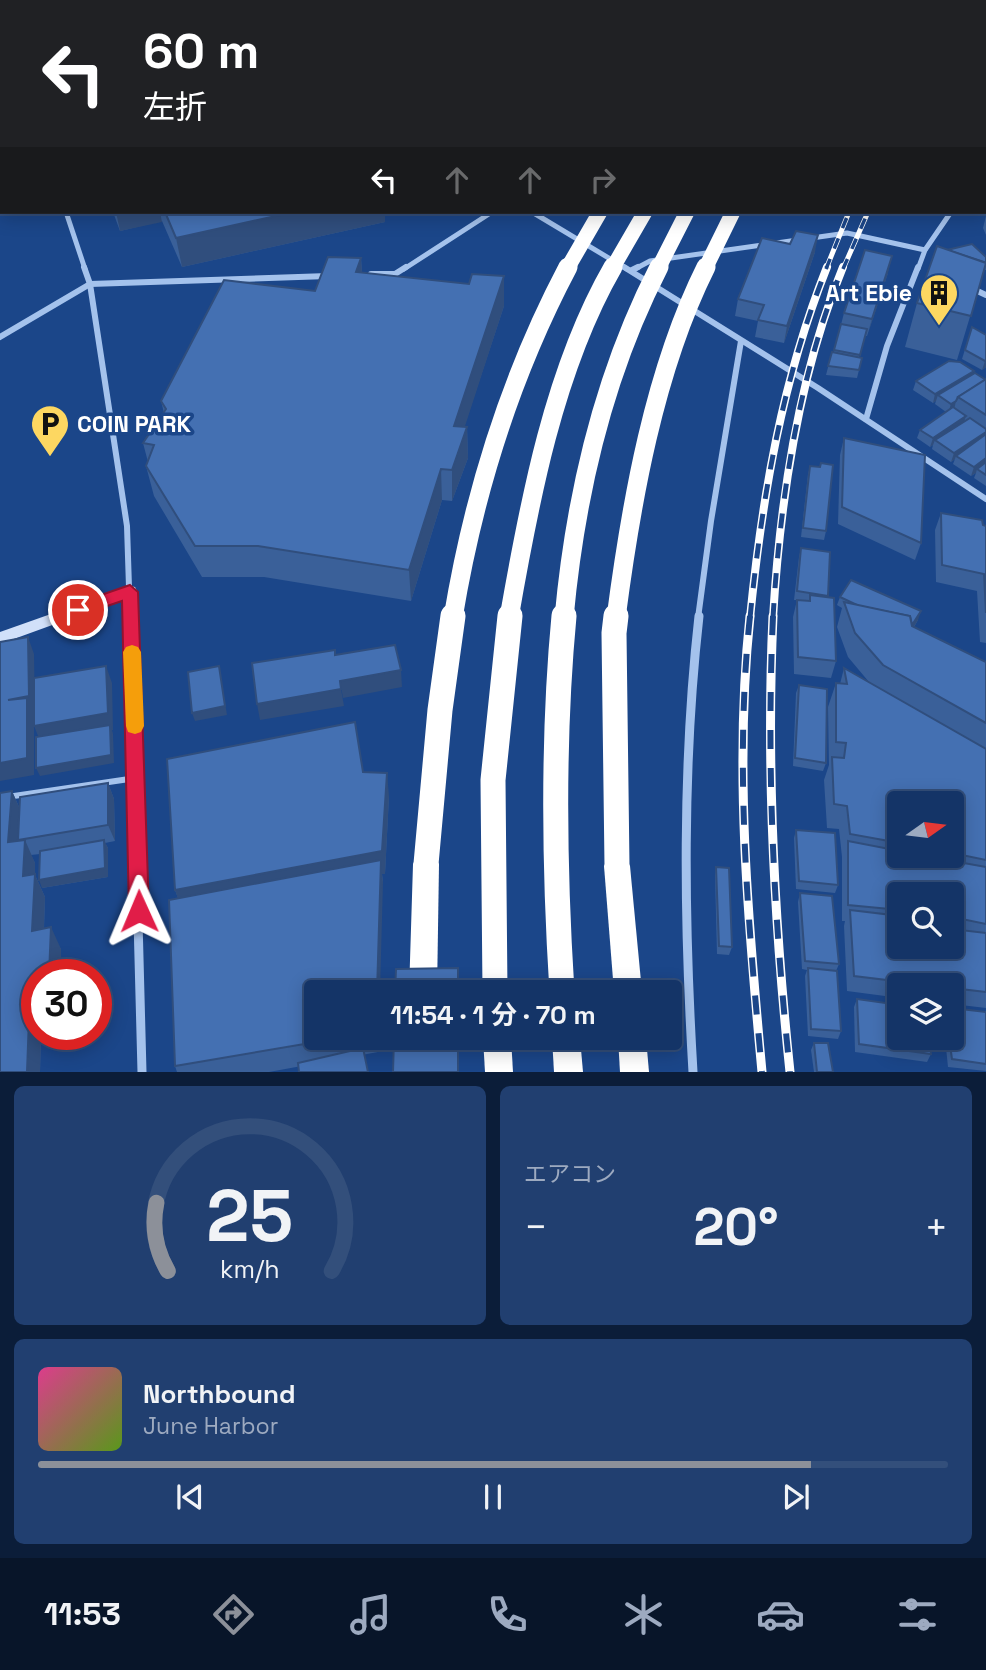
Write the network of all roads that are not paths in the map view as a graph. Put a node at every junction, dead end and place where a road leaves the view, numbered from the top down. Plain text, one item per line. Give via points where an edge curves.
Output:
1 (67, 214) edge
2 (489, 214) edge
3 (535, 214) edge
4 (599, 214) edge
5 (644, 214) edge
6 (686, 214) edge
7 (732, 214) edge
8 (950, 214) edge
9 (925, 250) junction
10 (921, 262) junction
11 (932, 268) edge
12 (632, 270) junction
13 (340, 275) edge
14 (367, 275) edge
15 (90, 284) junction
16 (964, 284) edge
17 (986, 295) edge
18 (0, 337) edge
19 (741, 341) junction
20 (866, 419) junction
21 (986, 499) edge
22 (130, 592) junction
23 (0, 638) edge
24 (136, 778) junction
25 (0, 798) edge
26 (423, 980) edge
27 (495, 980) edge
28 (561, 980) edge
29 (627, 980) edge
30 (498, 1050) edge
31 (567, 1050) edge
32 (633, 1050) edge
33 (142, 1072) edge
34 (499, 1072) edge
35 (569, 1072) edge
36 (635, 1072) edge
37 (693, 1072) edge

1 - 15 street
2 - 14 street via 395,274
3 - 12 street
4 - 26 highway, bridge via 544,314 505,410 453,616 426,864
5 - 27 highway, bridge via 597,302 560,398 539,469 510,611 493,761
6 - 28 highway, bridge via 649,283 617,363 587,474 563,612 552,765
7 - 29 highway, bridge via 693,293 662,377 624,556 614,633 617,866
8 - 9 street
9 - 10 street
9 - 12 street via 847,233 650,261
10 - 11 street
10 - 20 street via 887,346
12 - 19 street
13 - 15 street
15 - 18 street
15 - 22 street via 127,526
16 - 17 street
19 - 20 street
19 - 37 street via 697,630 686,800
20 - 21 street
22 - 23 street
22 - 24 street
24 - 25 lane
24 - 33 street
30 - 34 highway
31 - 35 highway
32 - 36 highway

